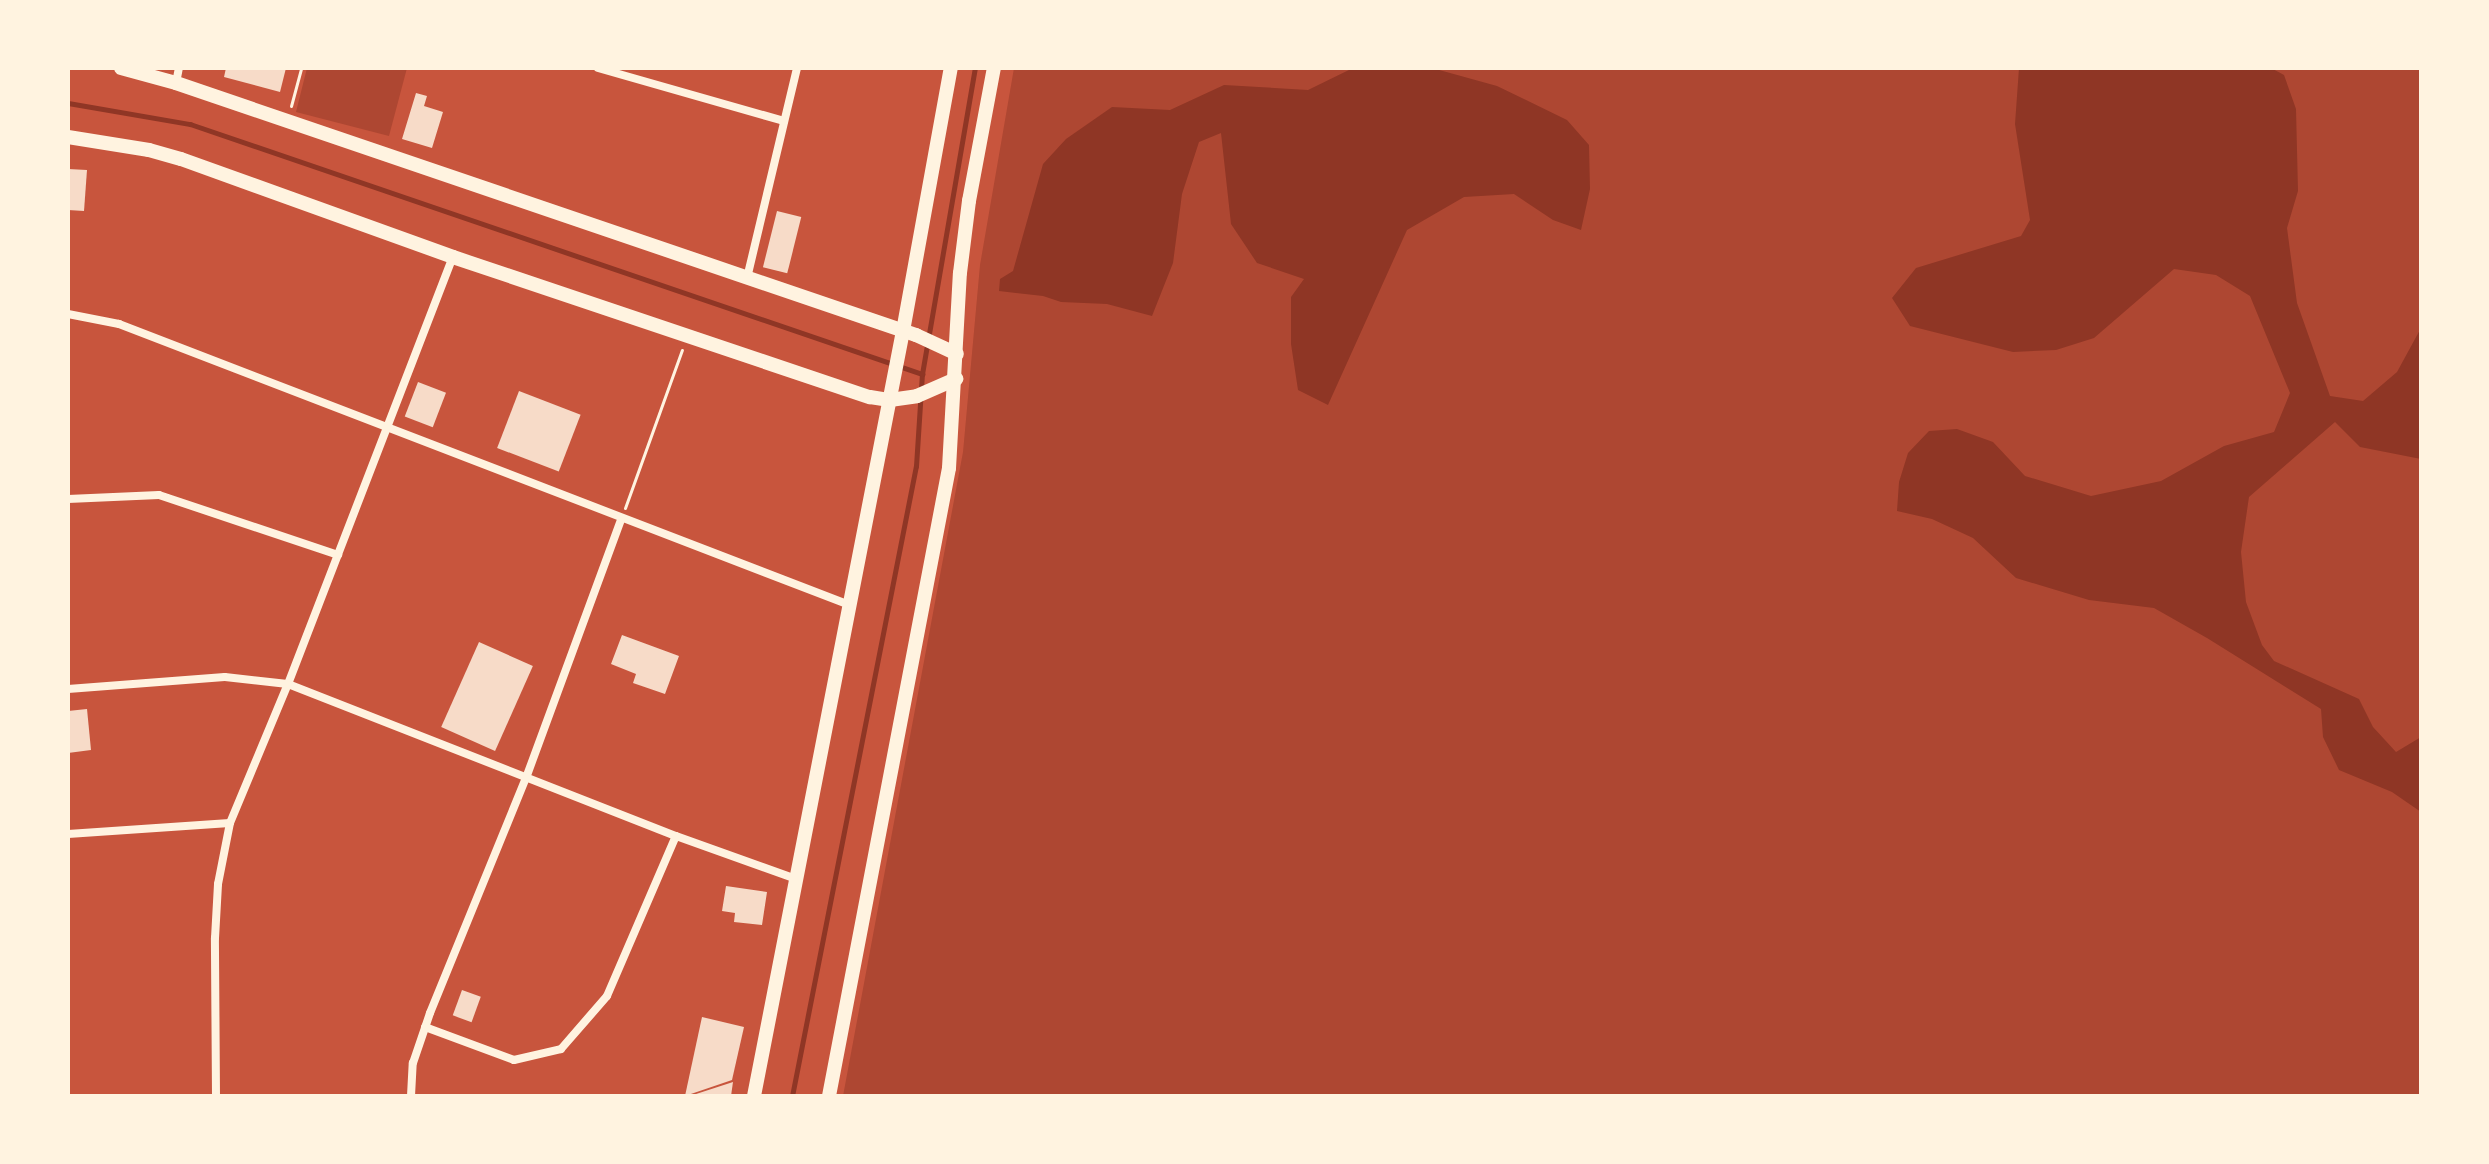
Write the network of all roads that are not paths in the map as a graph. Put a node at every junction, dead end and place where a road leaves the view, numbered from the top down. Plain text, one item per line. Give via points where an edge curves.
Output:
1 (121, 68) edge
2 (598, 68) edge
3 (797, 68) edge
4 (951, 68) edge
5 (994, 68) edge
6 (177, 75) edge
7 (784, 121) junction
8 (68, 137) edge
9 (453, 257) junction
10 (747, 279) junction
11 (68, 314) edge
12 (910, 333) junction
13 (951, 350) junction
14 (956, 379) junction
15 (896, 399) junction
16 (387, 426) junction
17 (68, 499) edge
18 (621, 520) junction
19 (338, 555) junction
20 (847, 604) junction
21 (288, 684) junction
22 (68, 689) edge
23 (526, 778) junction
24 (230, 823) junction
25 (68, 834) edge
26 (676, 836) junction
27 (796, 879) junction
28 (425, 1027) junction
29 (216, 1096) edge
30 (411, 1096) edge
31 (754, 1096) edge
32 (829, 1096) edge

1 - 6 main road
2 - 7 street
3 - 7 street
4 - 12 main road
5 - 13 main road via 969,201
6 - 10 main road via 290,122
7 - 10 street
8 - 9 main road via 181,159
9 - 15 main road via 870,397
9 - 16 street
10 - 12 main road
11 - 16 street via 119,324
12 - 13 main road
12 - 15 main road via 900,348 893,382
13 - 14 main road
14 - 15 main road via 932,392
14 - 32 main road via 949,468
15 - 20 main road
16 - 18 street
16 - 19 street
17 - 19 street via 159,495
18 - 20 street
18 - 23 street
19 - 21 street
20 - 27 main road
21 - 22 street via 225,677
21 - 23 street
21 - 24 street
23 - 26 street
23 - 28 street
24 - 25 street
24 - 29 street via 218,884
26 - 27 street
26 - 28 street via 607,996 561,1049 514,1060
27 - 31 main road
28 - 30 street via 413,1063

